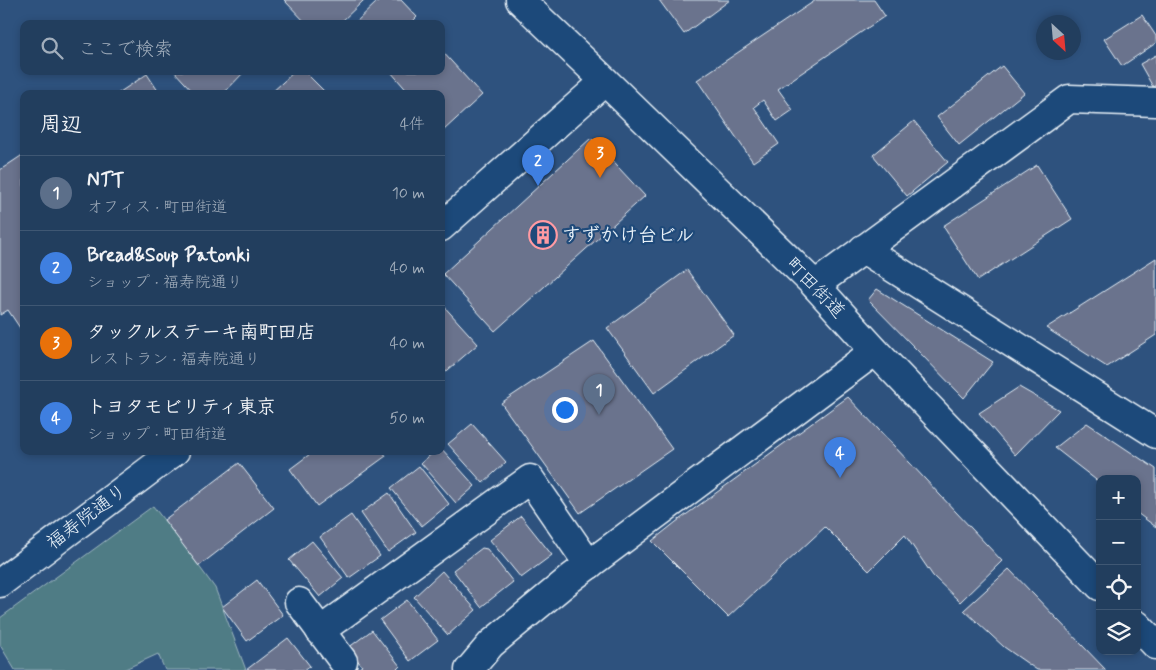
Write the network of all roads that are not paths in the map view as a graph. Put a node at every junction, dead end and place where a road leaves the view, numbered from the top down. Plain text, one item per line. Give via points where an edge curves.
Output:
1 (520, 0) edge
2 (605, 81) junction
3 (1156, 102) edge
4 (445, 223) edge
5 (864, 249) junction
6 (815, 285) junction
7 (875, 351) junction
8 (1156, 434) edge
9 (170, 455) edge
10 (589, 565) junction
11 (1096, 582) edge
12 (0, 583) edge
13 (299, 602) dead end
14 (1141, 629) edge
15 (320, 631) junction
16 (1156, 645) edge
17 (343, 661) dead end
18 (469, 670) edge

1 - 2 street, 町田街道
2 - 4 street
2 - 6 street, 町田街道
3 - 5 street via 1069,99
5 - 6 street
5 - 8 street
6 - 7 street, 町田街道
7 - 10 street
7 - 11 street, 町田街道
9 - 12 street, 福寿院通り
10 - 15 street via 530,479
10 - 18 street via 491,644
13 - 15 street
14 - 16 street
15 - 17 street

